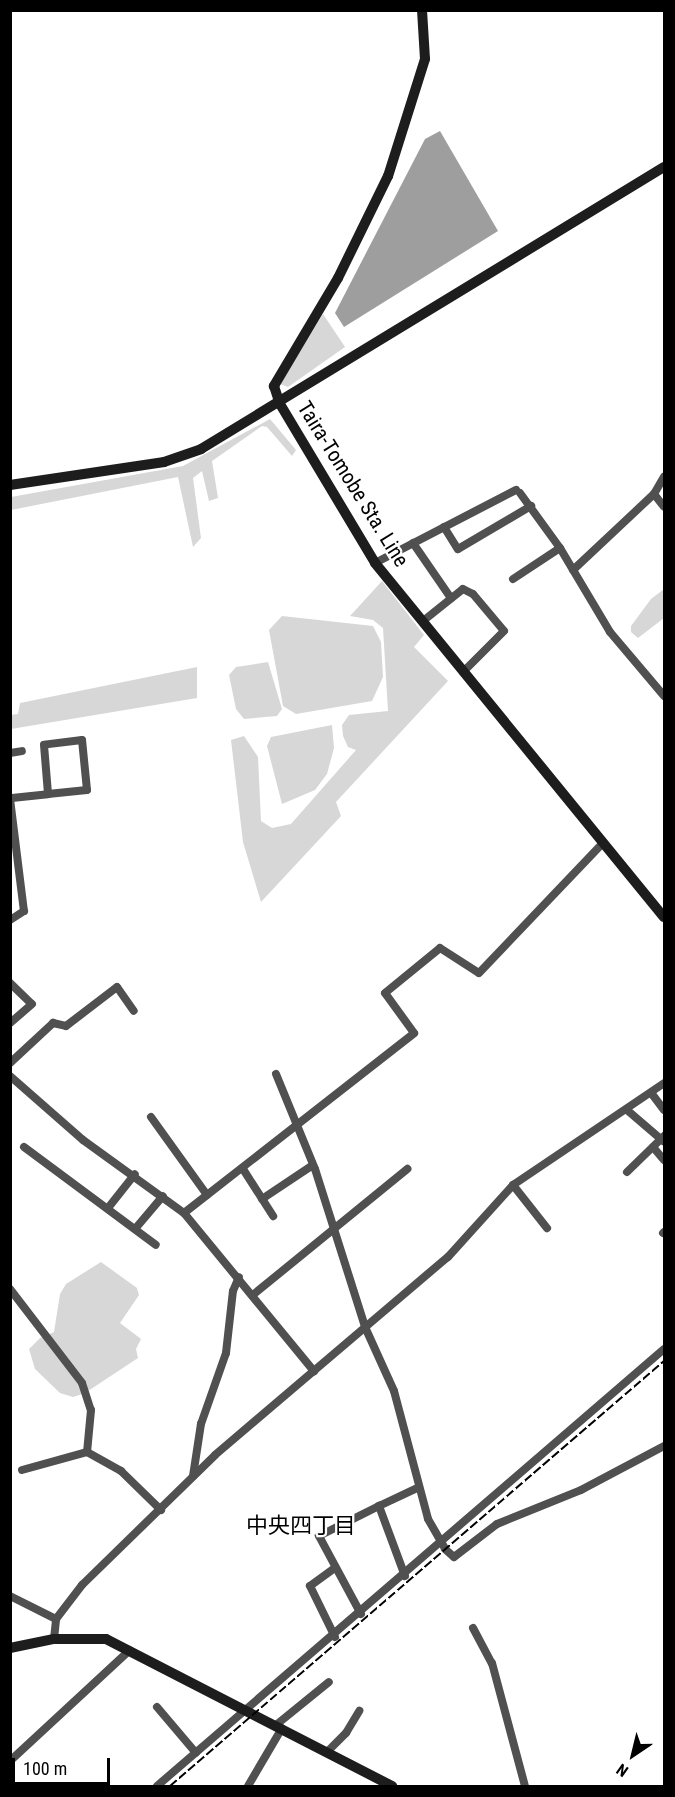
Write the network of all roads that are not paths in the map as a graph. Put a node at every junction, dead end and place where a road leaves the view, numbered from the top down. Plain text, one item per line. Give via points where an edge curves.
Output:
1 (424, 12) edge
2 (664, 167) edge
3 (280, 404) junction
4 (664, 477) edge
5 (10, 485) edge
6 (654, 494) junction
7 (531, 506) junction
8 (664, 507) edge
9 (444, 527) junction
10 (413, 543) junction
11 (560, 548) junction
12 (375, 563) junction
13 (573, 570) junction
14 (513, 579) dead end
15 (451, 598) junction
16 (423, 621) junction
17 (463, 672) junction
18 (664, 696) edge
19 (21, 751) dead end
20 (10, 753) edge
21 (48, 794) junction
22 (11, 799) edge
23 (603, 843) junction
24 (664, 917) edge
25 (10, 920) edge
26 (10, 983) edge
27 (134, 1011) dead end
28 (10, 1023) edge
29 (10, 1063) edge
30 (276, 1074) dead end
31 (10, 1076) edge
32 (664, 1083) edge
33 (652, 1094) junction
34 (627, 1110) junction
35 (664, 1110) edge
36 (151, 1117) dead end
37 (293, 1124) junction
38 (663, 1139) edge
39 (24, 1147) dead end
40 (652, 1147) junction
41 (664, 1160) edge
42 (313, 1165) junction
43 (243, 1169) junction
44 (407, 1169) dead end
45 (627, 1172) dead end
46 (135, 1174) junction
47 (513, 1185) junction
48 (163, 1196) junction
49 (207, 1196) junction
50 (262, 1199) junction
51 (108, 1208) junction
52 (184, 1213) junction
53 (273, 1216) dead end
54 (547, 1228) dead end
55 (135, 1229) junction
56 (333, 1233) junction
57 (156, 1245) dead end
58 (239, 1276) junction
59 (10, 1289) edge
60 (254, 1294) junction
61 (365, 1327) junction
62 (664, 1349) edge
63 (314, 1371) junction
64 (664, 1446) edge
65 (87, 1452) junction
66 (22, 1470) dead end
67 (193, 1476) junction
68 (417, 1488) junction
69 (379, 1506) junction
70 (160, 1510) junction
71 (439, 1543) junction
72 (335, 1568) junction
73 (405, 1576) junction
74 (10, 1596) edge
75 (361, 1614) junction
76 (56, 1619) junction
77 (473, 1628) dead end
78 (335, 1637) junction
79 (54, 1639) junction
80 (10, 1648) edge
81 (130, 1650) junction
82 (329, 1682) dead end
83 (157, 1707) dead end
84 (247, 1709) junction
85 (359, 1711) dead end
86 (279, 1727) junction
87 (327, 1752) junction
88 (196, 1753) junction
89 (10, 1761) edge
90 (157, 1786) edge
91 (248, 1786) edge
92 (392, 1786) edge
93 (525, 1786) edge

1 - 3 street via 425,59 397,152 342,269 279,373 274,386
2 - 3 street
3 - 5 street, Taira-Tomobe Sta. Line via 211,444 172,460
3 - 12 street, Taira-Tomobe Sta. Line
4 - 6 street
6 - 8 street
6 - 13 street
7 - 9 street via 518,492
7 - 9 street via 458,549
7 - 11 street
9 - 10 street
10 - 12 street
10 - 15 street
11 - 13 street
11 - 14 street
12 - 16 street, Taira-Tomobe Sta. Line
13 - 18 street via 610,632
15 - 16 street
15 - 17 street via 463,590 473,594 504,631
16 - 17 street, Taira-Tomobe Sta. Line
17 - 23 street, Taira-Tomobe Sta. Line
19 - 20 street
21 - 21 street via 87,790 82,740 44,745
21 - 22 street
22 - 25 street via 24,911
23 - 24 street, Taira-Tomobe Sta. Line
23 - 37 street via 479,973 440,948 385,993 414,1033
26 - 28 street via 32,1004
27 - 29 street via 117,987 66,1026 53,1023
30 - 37 street
31 - 46 street via 83,1140
32 - 33 street
33 - 34 street
33 - 35 street
34 - 38 street
34 - 47 street
36 - 49 street
37 - 42 street
37 - 43 street
38 - 40 street
39 - 51 street
40 - 41 street
40 - 45 street
42 - 50 street
42 - 56 street
43 - 49 street
43 - 50 street
44 - 56 street
46 - 48 street
46 - 51 street
47 - 54 street
47 - 61 street via 448,1257
48 - 52 street
48 - 55 street
49 - 52 street
50 - 53 street
51 - 55 street
52 - 58 street
55 - 57 street
56 - 60 street
56 - 61 street
58 - 60 street
58 - 67 street via 233,1291 226,1353 201,1424
59 - 65 street via 82,1383 91,1410
60 - 63 street
61 - 63 street
61 - 68 street via 394,1391
62 - 71 street
63 - 67 street
64 - 71 street via 581,1490 497,1524 454,1557
65 - 66 street
65 - 70 street via 121,1471
67 - 70 street
68 - 69 street
68 - 71 street
69 - 72 street via 319,1536
69 - 73 street
70 - 76 street via 108,1557
71 - 73 street
72 - 75 street
72 - 78 street via 310,1586
73 - 75 street
74 - 76 street
75 - 78 street
76 - 79 street
77 - 93 street via 492,1663
78 - 84 street
79 - 80 street
79 - 81 street via 91,1637
81 - 84 street
81 - 89 street
82 - 86 street
83 - 88 street
84 - 86 street
84 - 88 street
85 - 87 street via 346,1733
86 - 87 street
86 - 91 street
87 - 92 street
88 - 90 street

